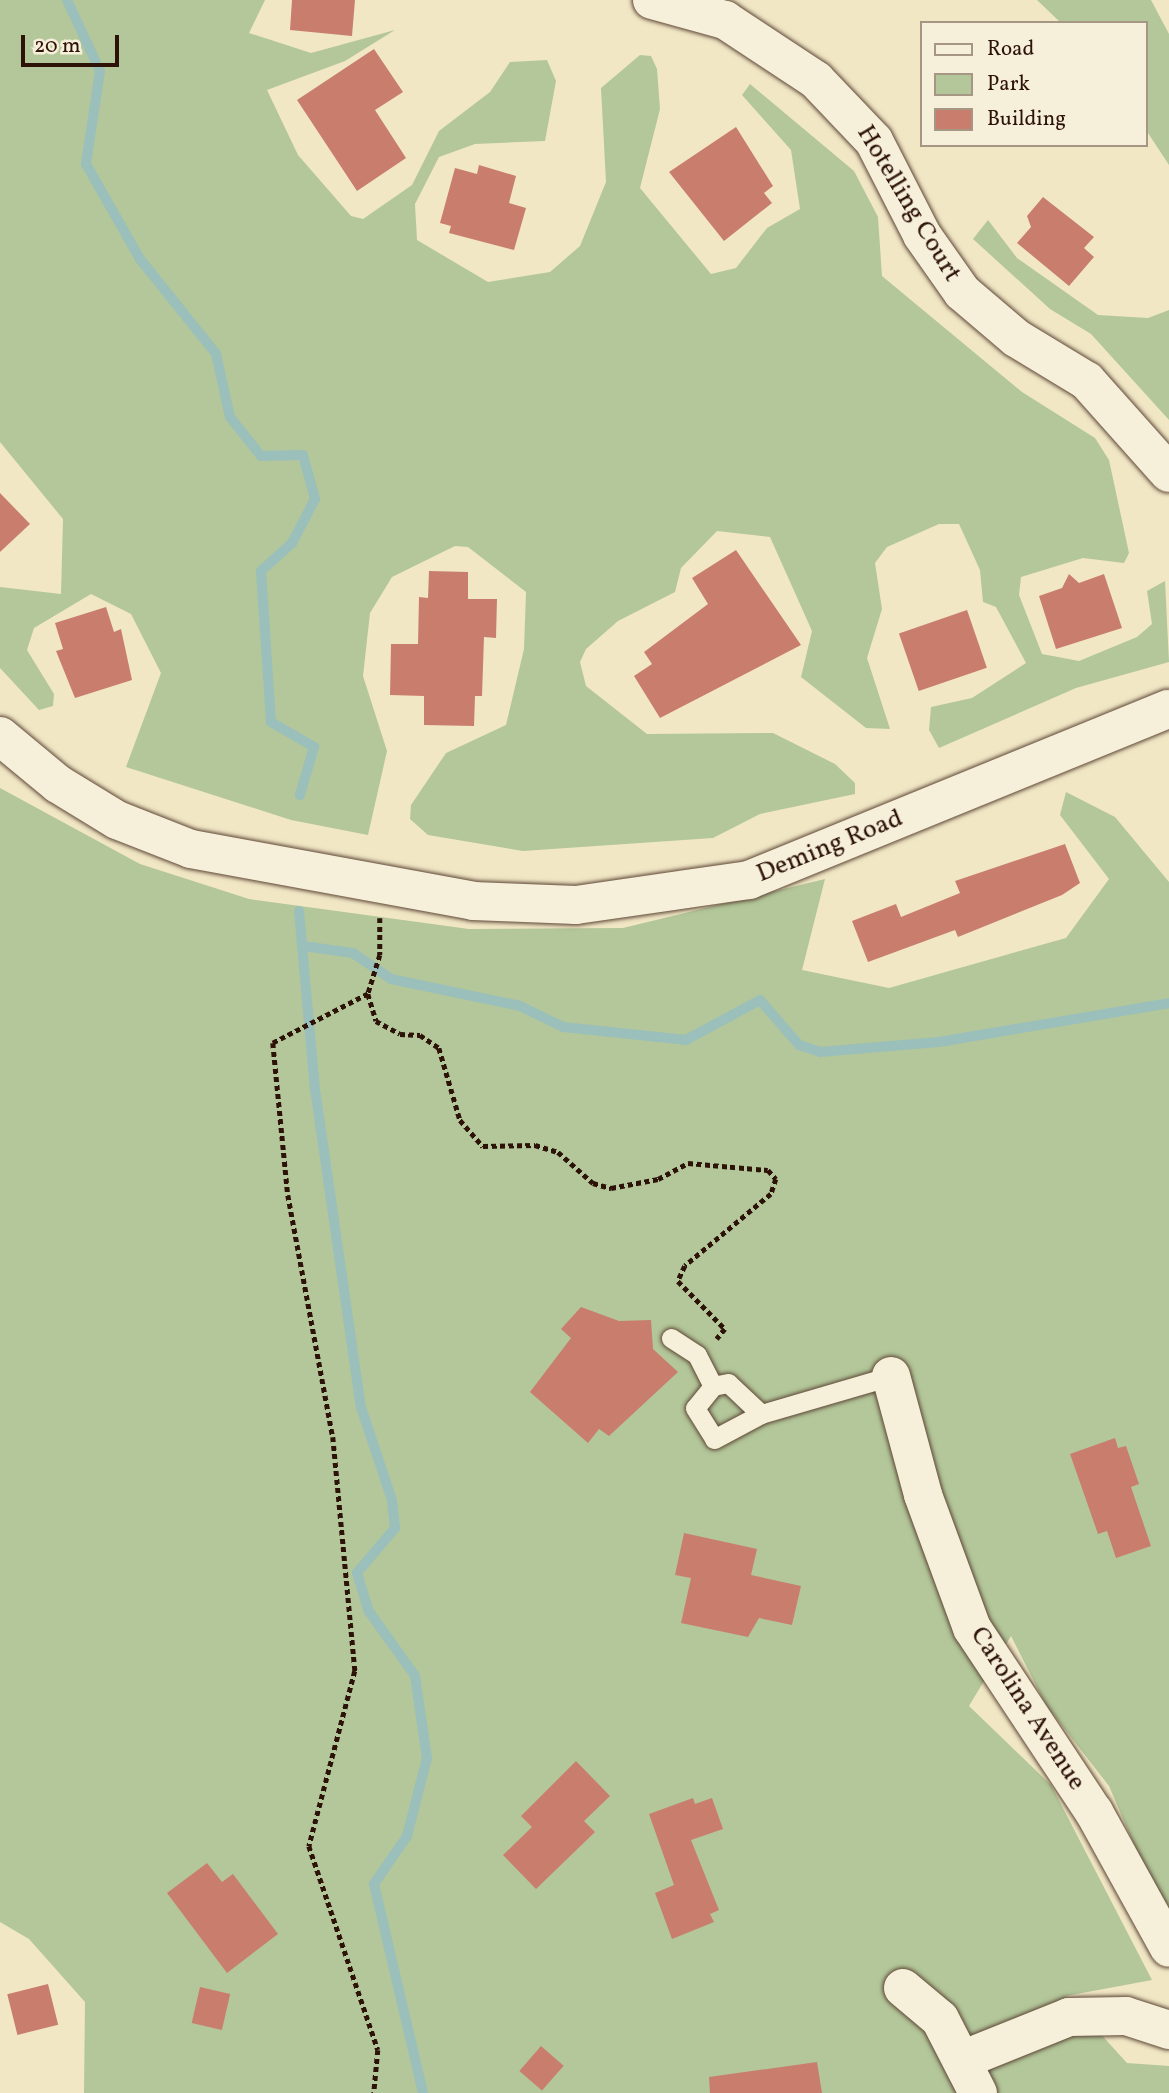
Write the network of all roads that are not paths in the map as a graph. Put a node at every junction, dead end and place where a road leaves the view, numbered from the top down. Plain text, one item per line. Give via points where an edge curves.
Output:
1 (652, 0) edge
2 (1169, 473) edge
3 (1169, 709) edge
4 (0, 736) edge
5 (671, 1338) dead end
6 (891, 1376) joint
7 (713, 1386) junction
8 (761, 1413) junction
9 (1169, 1948) edge
10 (903, 1988) dead end
11 (1169, 2030) edge
12 (970, 2076) edge

1 - 2 street, Hotelling Court via 725,20 816,80 874,141 922,235 962,292 1016,338 1087,381
3 - 4 street, Deming Road via 748,880 576,905 473,901 349,877 250,865 117,820 58,784
5 - 7 lane via 696,1355
6 - 8 lane
6 - 9 street, Carolina Avenue via 923,1495 972,1628 1094,1812
7 - 8 lane via 729,1382
7 - 8 lane via 695,1408 714,1438
10 - 12 street via 940,2019
11 - 12 street via 1126,2016 1069,2017

